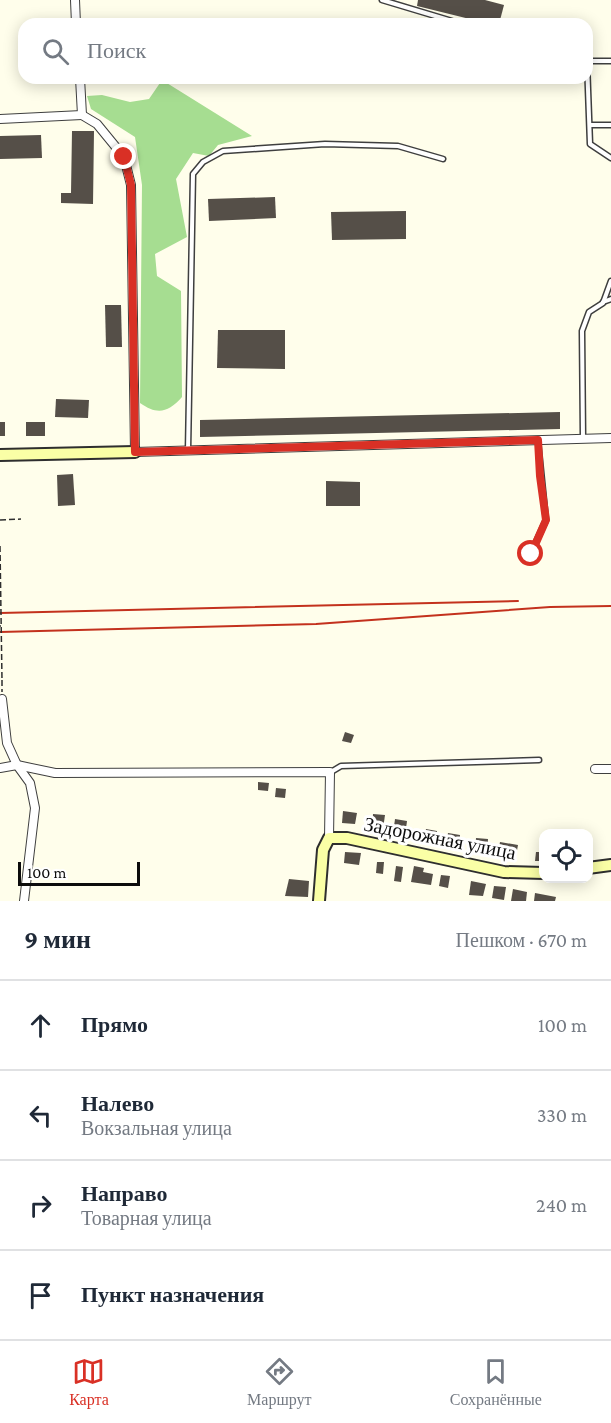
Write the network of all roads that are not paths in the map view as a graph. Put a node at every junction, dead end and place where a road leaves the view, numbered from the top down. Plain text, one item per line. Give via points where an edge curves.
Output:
1 (75, 0) edge
2 (382, 0) edge
3 (394, 2) edge
4 (76, 18) edge
5 (443, 18) edge
6 (611, 61) edge
7 (593, 62) edge
8 (80, 84) edge
9 (588, 84) edge
10 (82, 115) junction
11 (0, 119) edge
12 (590, 125) junction
13 (611, 125) edge
14 (611, 158) edge
15 (443, 159) dead end
16 (611, 281) edge
17 (611, 299) edge
18 (603, 303) junction
19 (611, 438) edge
20 (583, 439) junction
21 (538, 440) junction
22 (188, 451) junction
23 (135, 452) junction
24 (0, 455) edge
25 (531, 554) dead end
26 (2, 699) road end
27 (539, 760) dead end
28 (17, 765) junction
29 (0, 768) edge
30 (595, 769) dead end
31 (611, 769) edge
32 (330, 772) junction
33 (329, 838) junction
34 (611, 865) edge
35 (593, 867) edge
36 (539, 873) edge
37 (24, 901) edge
38 (319, 901) edge

1 - 4 street
2 - 3 lane
3 - 5 lane
6 - 7 lane
8 - 10 street
9 - 12 lane
10 - 11 street
10 - 23 street via 97,124 124,157 131,185
12 - 13 lane
12 - 14 lane via 590,144
15 - 22 lane via 398,146 325,144 223,151 203,162 192,174
16 - 18 lane
17 - 18 lane
18 - 20 lane via 590,312 582,331
19 - 20 street
20 - 21 street
21 - 22 street
21 - 25 lane via 546,520
22 - 23 street
23 - 24 street
26 - 28 street via 7,743
27 - 32 lane via 340,766
28 - 29 street
28 - 32 street via 55,773
28 - 37 street via 30,783 35,808
30 - 31 street
32 - 33 street
33 - 36 street, Задорожная улица via 347,838 504,872
33 - 38 street via 323,850
34 - 35 street

